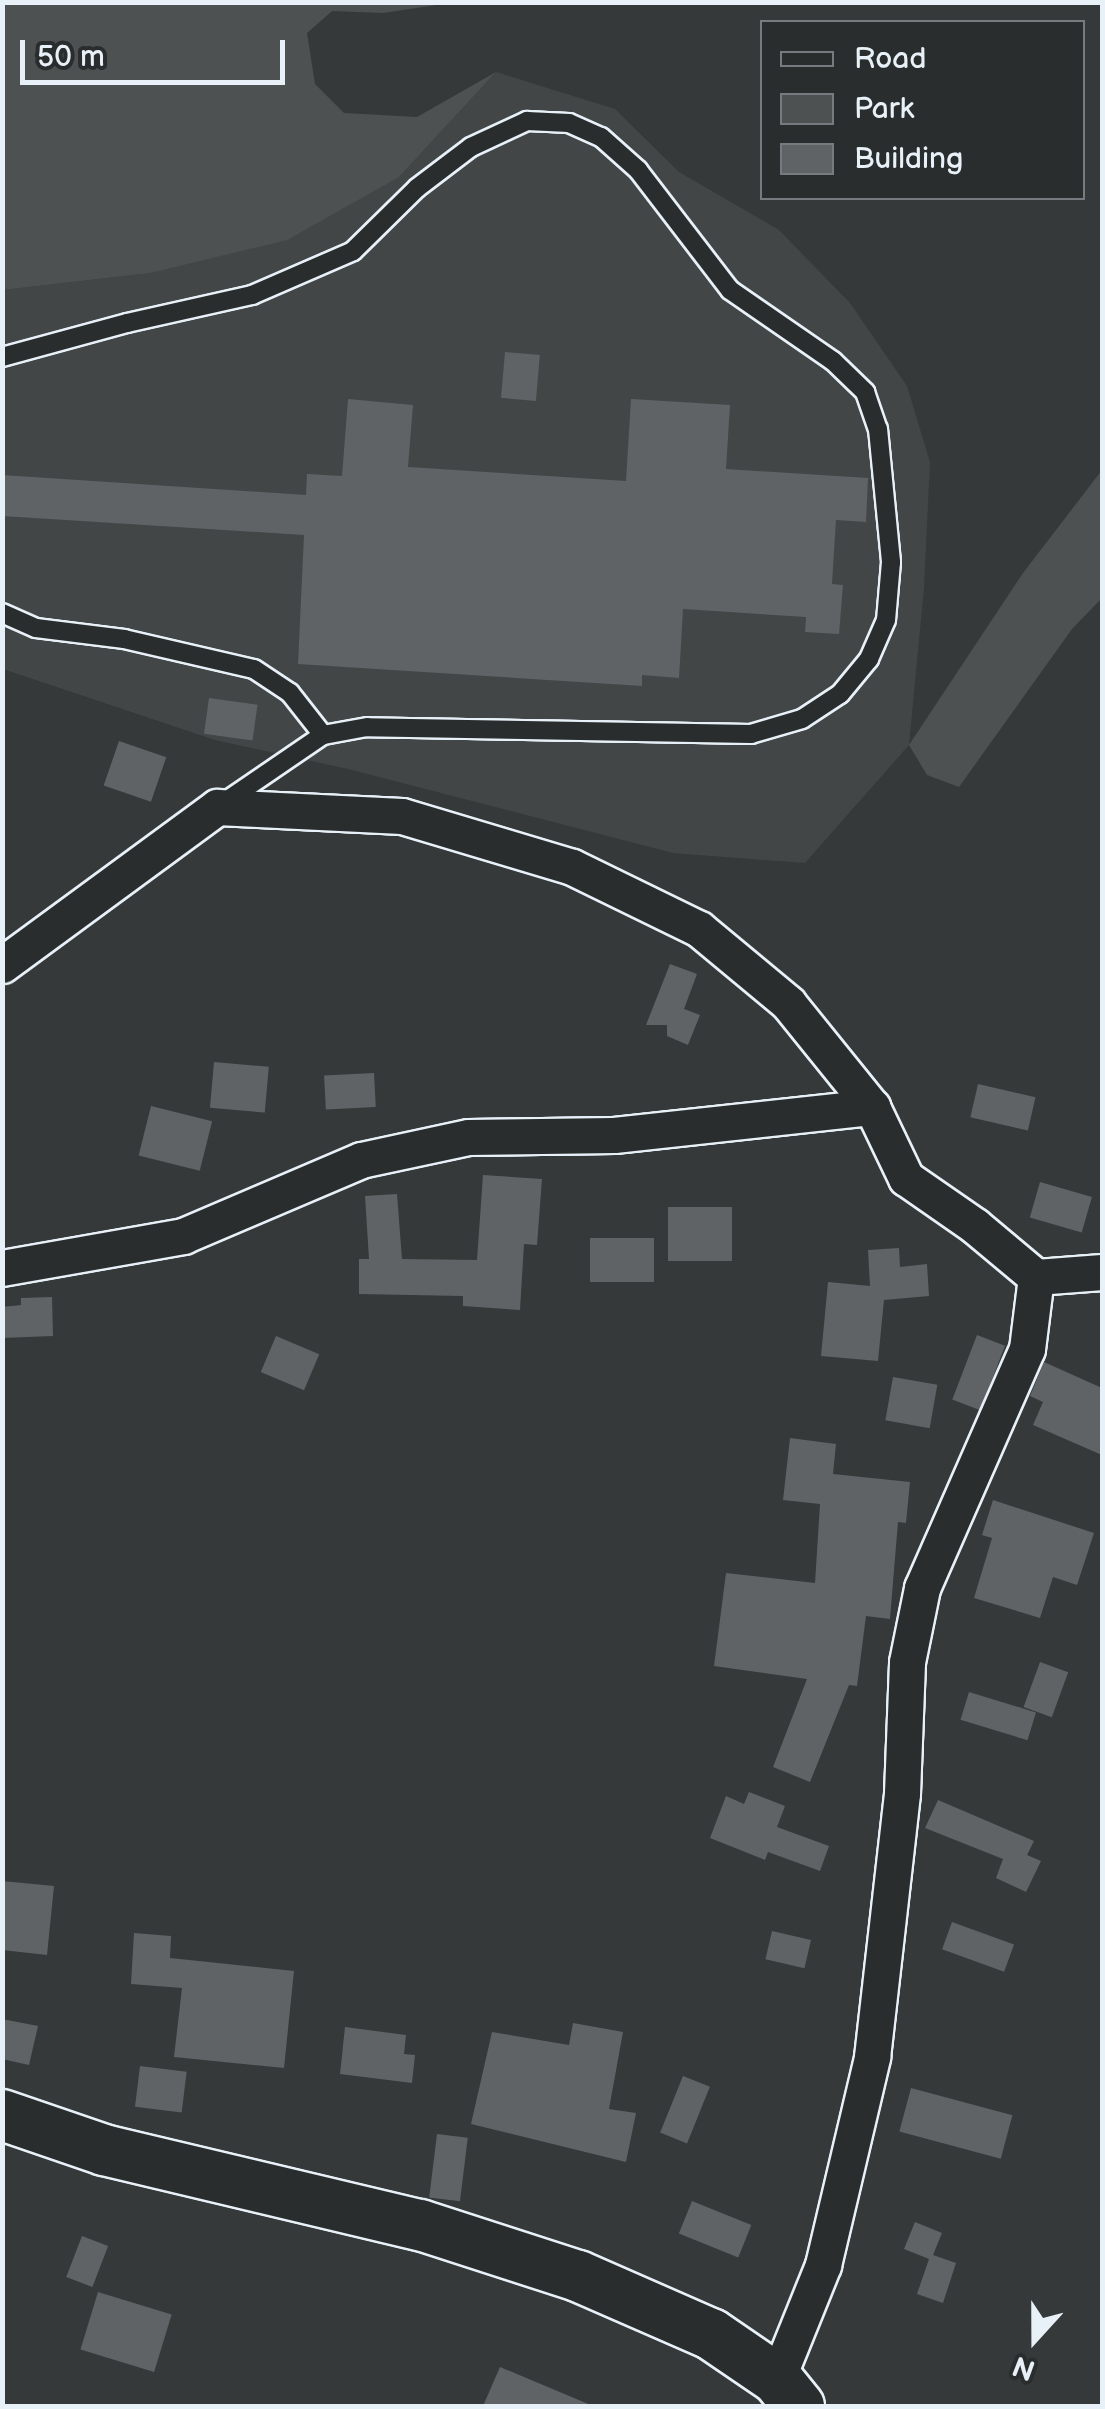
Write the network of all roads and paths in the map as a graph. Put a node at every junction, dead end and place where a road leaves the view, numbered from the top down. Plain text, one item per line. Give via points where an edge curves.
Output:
1 (2, 357) edge
2 (2, 613) edge
3 (323, 736) junction
4 (217, 807) junction
5 (2, 965) edge
6 (872, 1107) junction
7 (2, 1268) edge
8 (1102, 1272) edge
9 (1036, 1277) junction
10 (2, 2115) edge
11 (788, 2393) edge

1 - 3 lane via 252,296 353,250 471,146 527,121 568,124 602,137 638,170 730,290 865,392 878,430 892,562 886,620 869,659 840,694 802,719 751,734 367,727
2 - 3 lane via 36,628 124,639 254,670 290,693
3 - 4 lane
4 - 5 street
4 - 6 street via 402,816 572,867 699,928 788,1003
6 - 7 street via 614,1135 468,1137 361,1160 183,1236
6 - 9 street via 906,1178
8 - 9 street
9 - 11 street via 1028,1350 922,1588 908,1662 902,1793 872,2057
10 - 11 main road via 104,2150 420,2225 578,2276 711,2334

